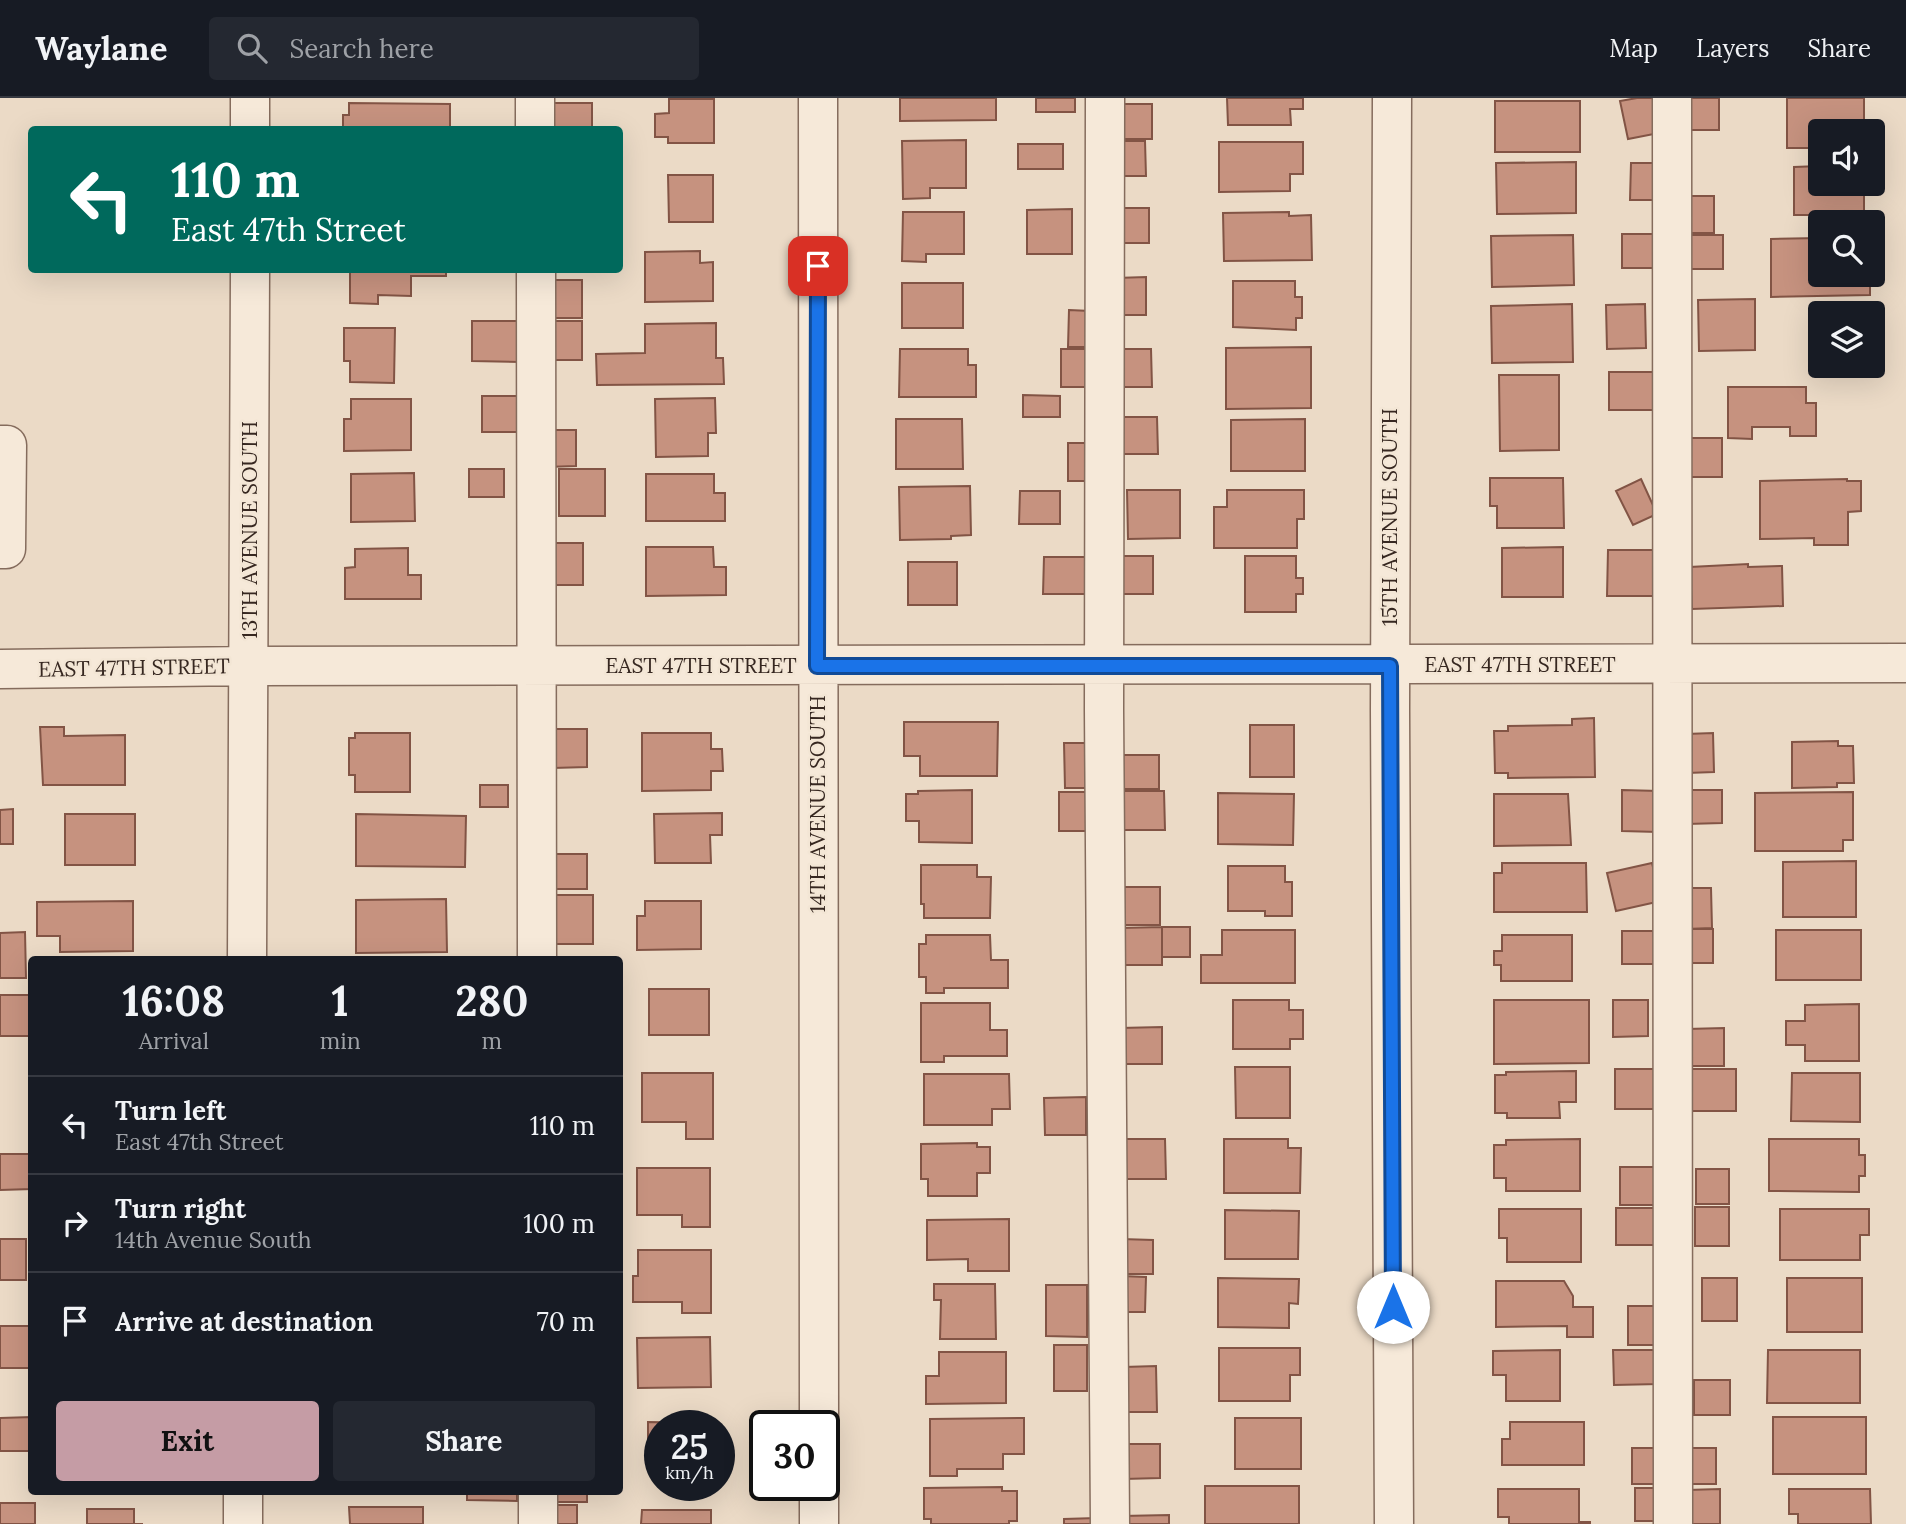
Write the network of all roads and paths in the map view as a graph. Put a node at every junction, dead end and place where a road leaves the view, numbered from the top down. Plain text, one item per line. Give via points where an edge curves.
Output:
1 (250, 98) edge
2 (535, 98) edge
3 (818, 98) edge
4 (1105, 98) edge
5 (1392, 98) edge
6 (1672, 98) edge
7 (250, 126) edge
8 (535, 126) edge
9 (250, 273) edge
10 (536, 273) edge
11 (0, 445) edge
12 (0, 549) edge
13 (1673, 663) junction
14 (1906, 663) edge
15 (250, 666) junction
16 (537, 666) junction
17 (817, 666) junction
18 (1104, 666) junction
19 (1390, 666) junction
20 (0, 669) edge
21 (247, 956) edge
22 (537, 956) edge
23 (818, 1410) edge
24 (243, 1495) edge
25 (538, 1495) edge
26 (819, 1501) edge
27 (243, 1524) edge
28 (538, 1524) edge
29 (819, 1524) edge
30 (1110, 1524) edge
31 (1394, 1524) edge
32 (1673, 1524) edge

1 - 7 street
2 - 8 street
3 - 17 street, 14TH AVENUE SOUTH
4 - 18 street
5 - 19 street, 15TH AVENUE SOUTH
6 - 13 street
9 - 15 street, 13TH AVENUE SOUTH
10 - 16 street
11 - 12 street via 7,445 7,458 6,549
13 - 14 street, EAST 47TH STREET
13 - 19 street, EAST 47TH STREET
13 - 32 street
15 - 16 street, EAST 47TH STREET
15 - 20 street, EAST 47TH STREET
15 - 21 street, 13TH AVENUE SOUTH
16 - 17 street, EAST 47TH STREET
16 - 22 street
17 - 18 street, EAST 47TH STREET
17 - 23 street, 14TH AVENUE SOUTH
18 - 19 street, EAST 47TH STREET
18 - 30 street
19 - 31 street, 15TH AVENUE SOUTH
24 - 27 street
25 - 28 street
26 - 29 street

